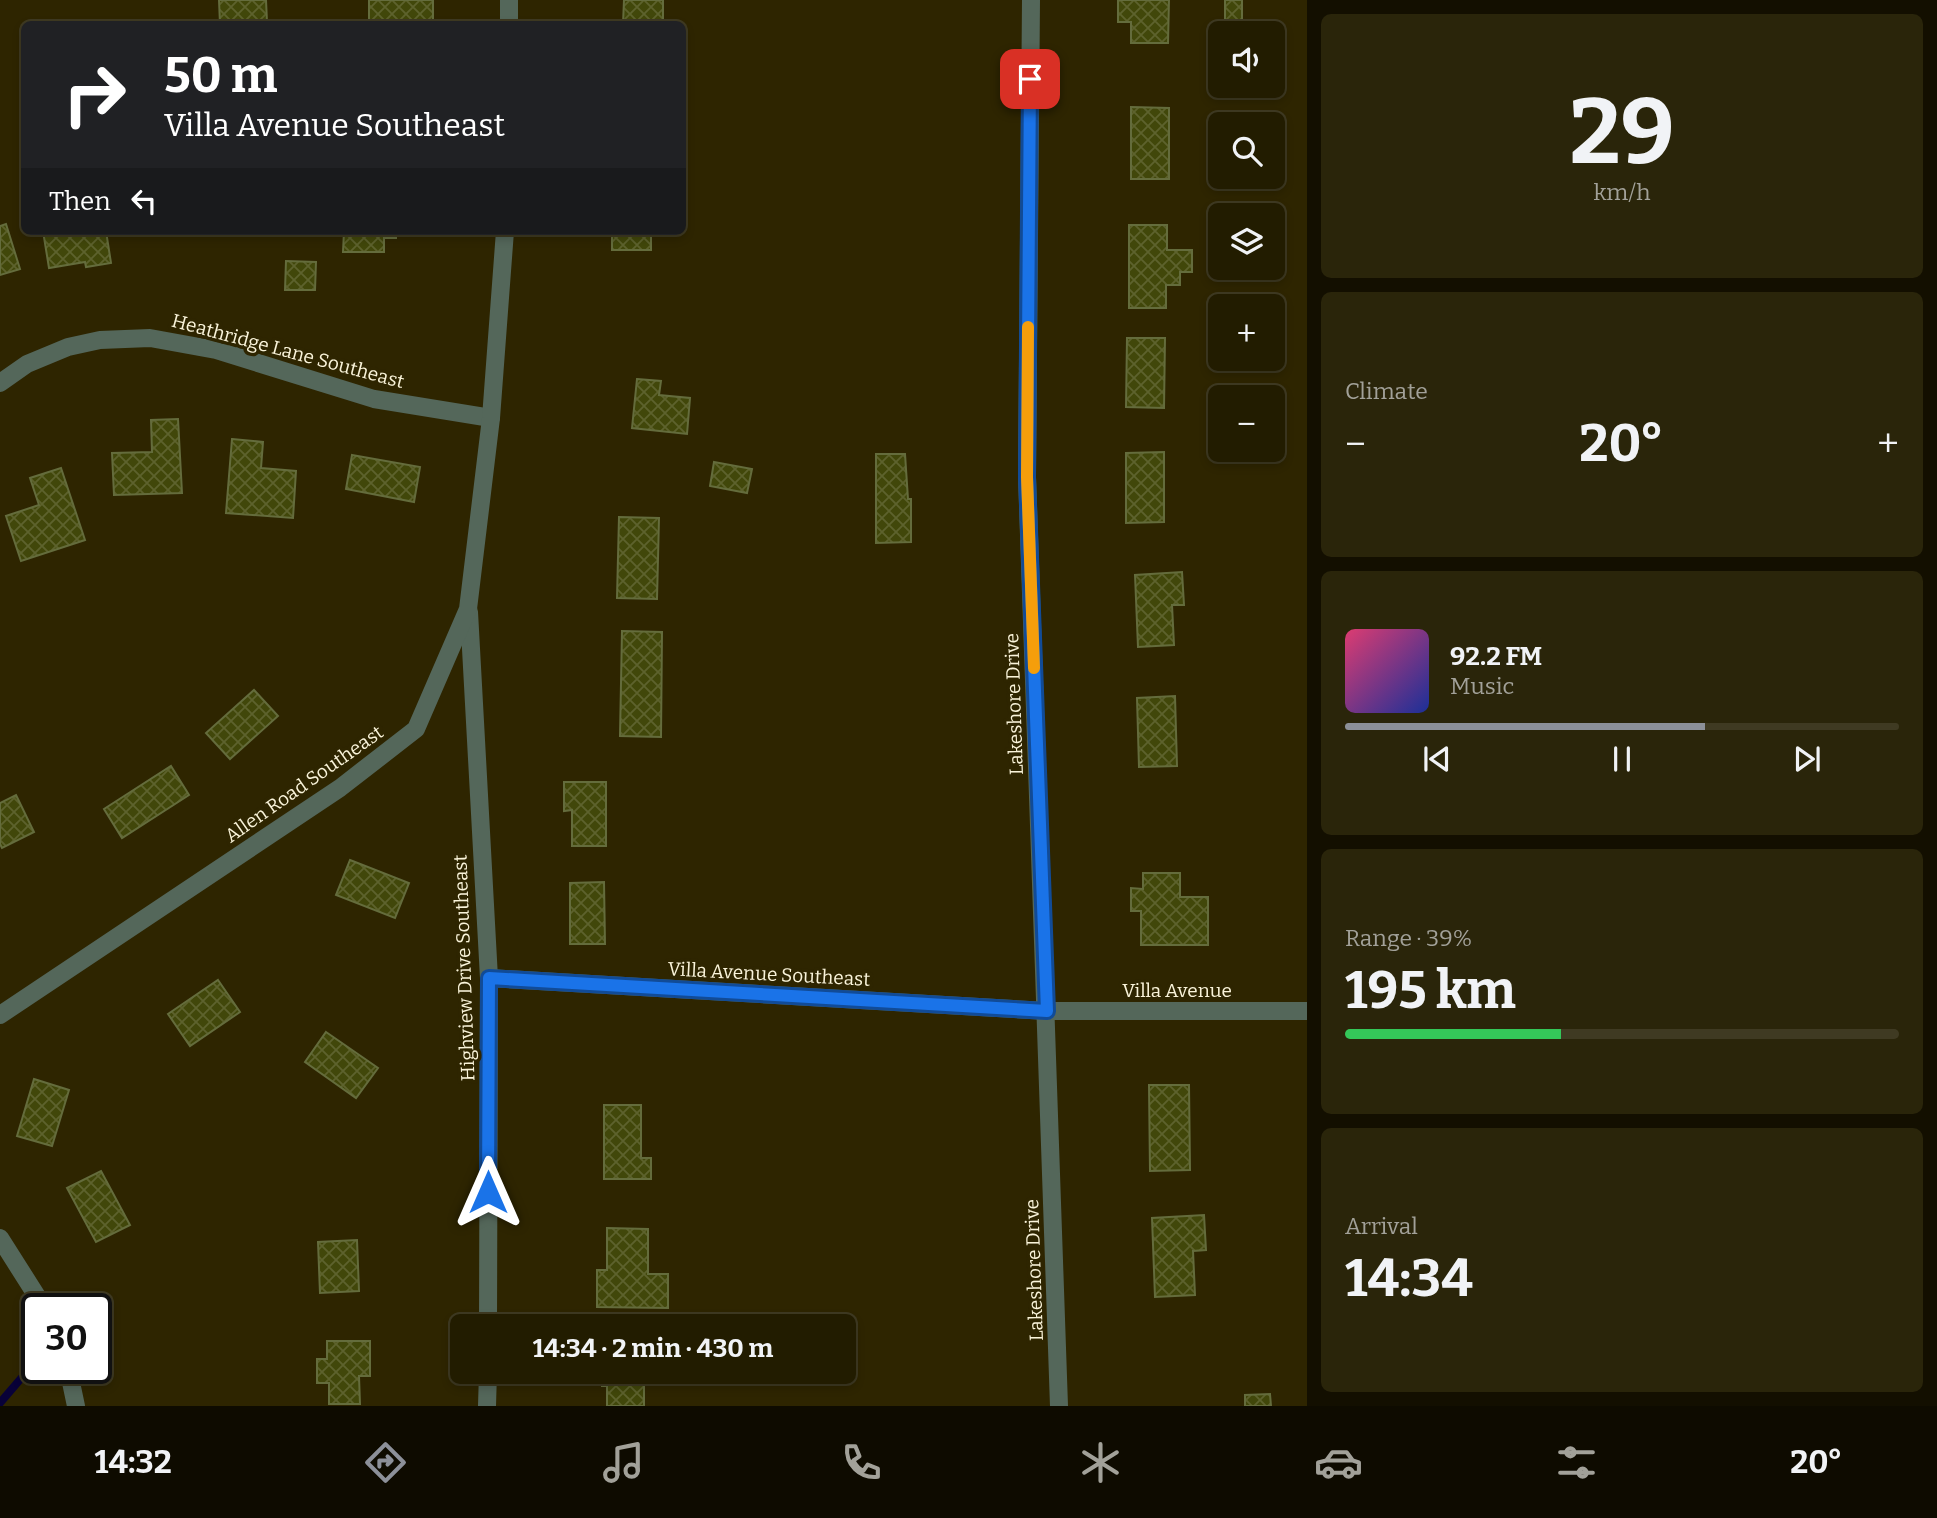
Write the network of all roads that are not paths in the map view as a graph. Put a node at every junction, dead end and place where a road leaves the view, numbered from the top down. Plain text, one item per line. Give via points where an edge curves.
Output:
1 (509, 0) edge
2 (1031, 0) edge
3 (509, 21) edge
4 (505, 235) edge
5 (0, 383) edge
6 (491, 418) junction
7 (468, 609) junction
8 (489, 978) junction
9 (1047, 1011) junction
10 (1307, 1011) edge
11 (0, 1015) edge
12 (0, 1238) edge
13 (35, 1293) edge
14 (488, 1314) edge
15 (71, 1384) edge
16 (488, 1384) edge
17 (76, 1406) edge
18 (487, 1406) edge
19 (1059, 1406) edge

1 - 3 street
2 - 9 street, Lakeshore Drive via 1027,477
4 - 6 street, Allen Road Southeast
5 - 6 street, Heathridge Lane Southeast via 27,364 68,347 150,338 216,350 374,399
6 - 7 street, Allen Road Southeast
7 - 8 street, Highview Drive Southeast
7 - 11 street, Allen Road Southeast via 416,729 341,788
8 - 9 street, Villa Avenue Southeast
8 - 14 street, Highview Drive Southeast
9 - 10 street, Villa Avenue
9 - 19 street, Lakeshore Drive
12 - 13 street
15 - 17 street
16 - 18 street

